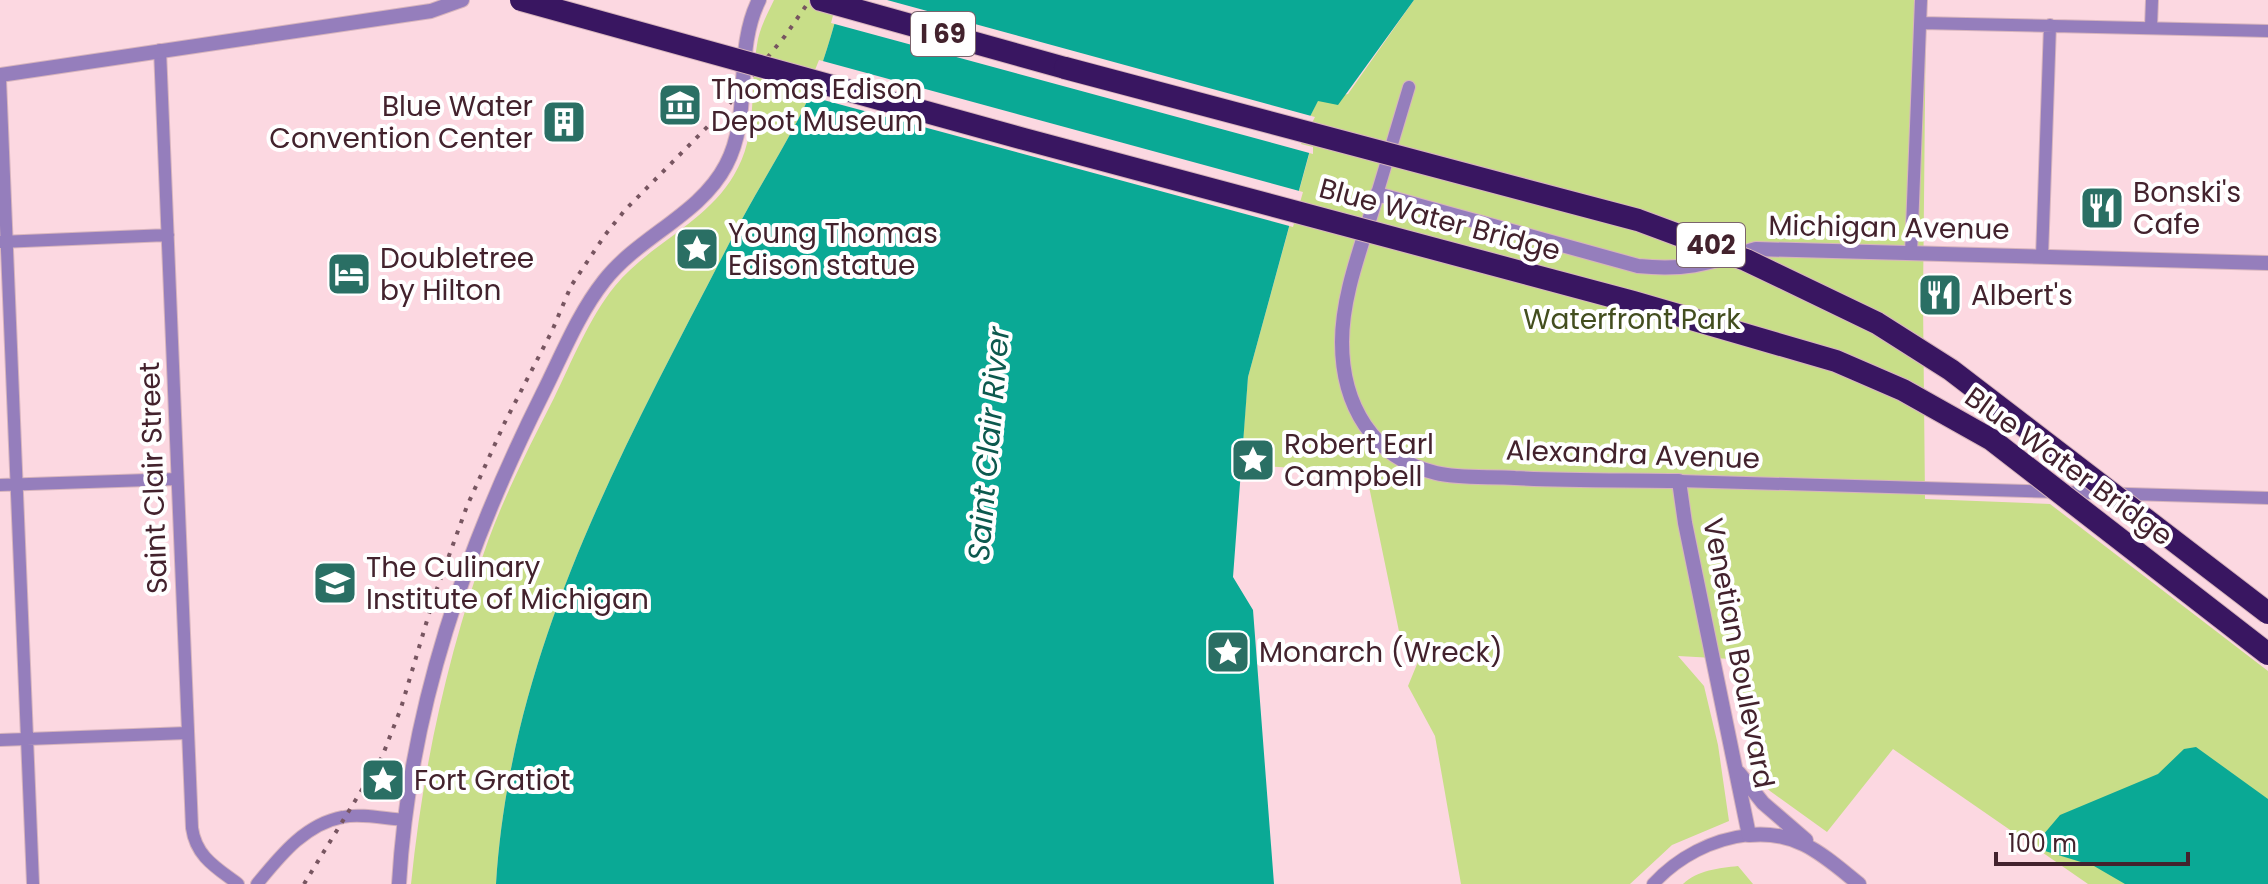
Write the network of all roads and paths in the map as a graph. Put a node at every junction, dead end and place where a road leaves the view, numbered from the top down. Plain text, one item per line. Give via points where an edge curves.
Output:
1 (462, 0) edge
2 (521, 0) edge
3 (759, 0) edge
4 (821, 0) edge
5 (1921, 0) edge
6 (2152, 0) edge
7 (1921, 23) junction
8 (2050, 25) junction
9 (2151, 27) junction
10 (2268, 31) edge
11 (160, 50) junction
12 (1065, 68) joint
13 (0, 77) edge
14 (1409, 87) dead end
15 (1377, 194) junction
16 (168, 235) junction
17 (3, 242) edge
18 (1911, 253) junction
19 (2042, 257) junction
20 (2268, 263) edge
21 (177, 479) junction
22 (1679, 481) junction
23 (0, 485) edge
24 (17, 485) junction
25 (2268, 498) edge
26 (2268, 613) edge
27 (2268, 654) edge
28 (187, 733) junction
29 (25, 738) junction
30 (0, 740) edge
31 (1736, 769) junction
32 (405, 820) junction
33 (1749, 835) junction
34 (1814, 848) junction
35 (33, 884) edge
36 (238, 884) edge
37 (257, 884) edge
38 (399, 884) edge
39 (1653, 884) edge
40 (1859, 884) edge

1 - 11 street via 431,11
2 - 27 highway, Blue Water Bridge, bridge via 1648,306 1870,374 1992,440
3 - 32 street via 745,48 740,123 728,163 698,203 651,236 604,282 579,320 509,461 446,627 421,723
4 - 12 highway, Blue Water Bridge / I 69
5 - 7 street
6 - 9 street
7 - 8 street
7 - 18 street
8 - 9 street
8 - 19 street
9 - 10 street
11 - 13 street
11 - 16 street, Saint Clair Street
12 - 26 highway, Blue Water Bridge / 402, bridge via 1638,220 1746,260 1877,323 1951,370
13 - 17 street
14 - 15 street, Alexandra Avenue
15 - 18 street, Michigan Avenue via 1638,266 1686,268 1756,249
15 - 22 street, Alexandra Avenue via 1342,339 1344,378 1365,428 1381,445 1437,473
16 - 17 street
16 - 21 street, Saint Clair Street
17 - 24 street
18 - 19 street, Michigan Avenue
19 - 20 street, Michigan Avenue
21 - 24 street
21 - 28 street, Saint Clair Street
22 - 25 street, Alexandra Avenue
22 - 31 street, Venetian Boulevard
23 - 24 street
24 - 29 street
28 - 29 street
28 - 36 street, Saint Clair Street via 197,848
29 - 30 street
29 - 35 street
31 - 33 street, Venetian Boulevard
31 - 34 street via 1763,803
32 - 37 street via 345,816 322,824 290,845
32 - 38 street
33 - 34 street via 1786,837
33 - 39 street via 1694,852
34 - 40 street

